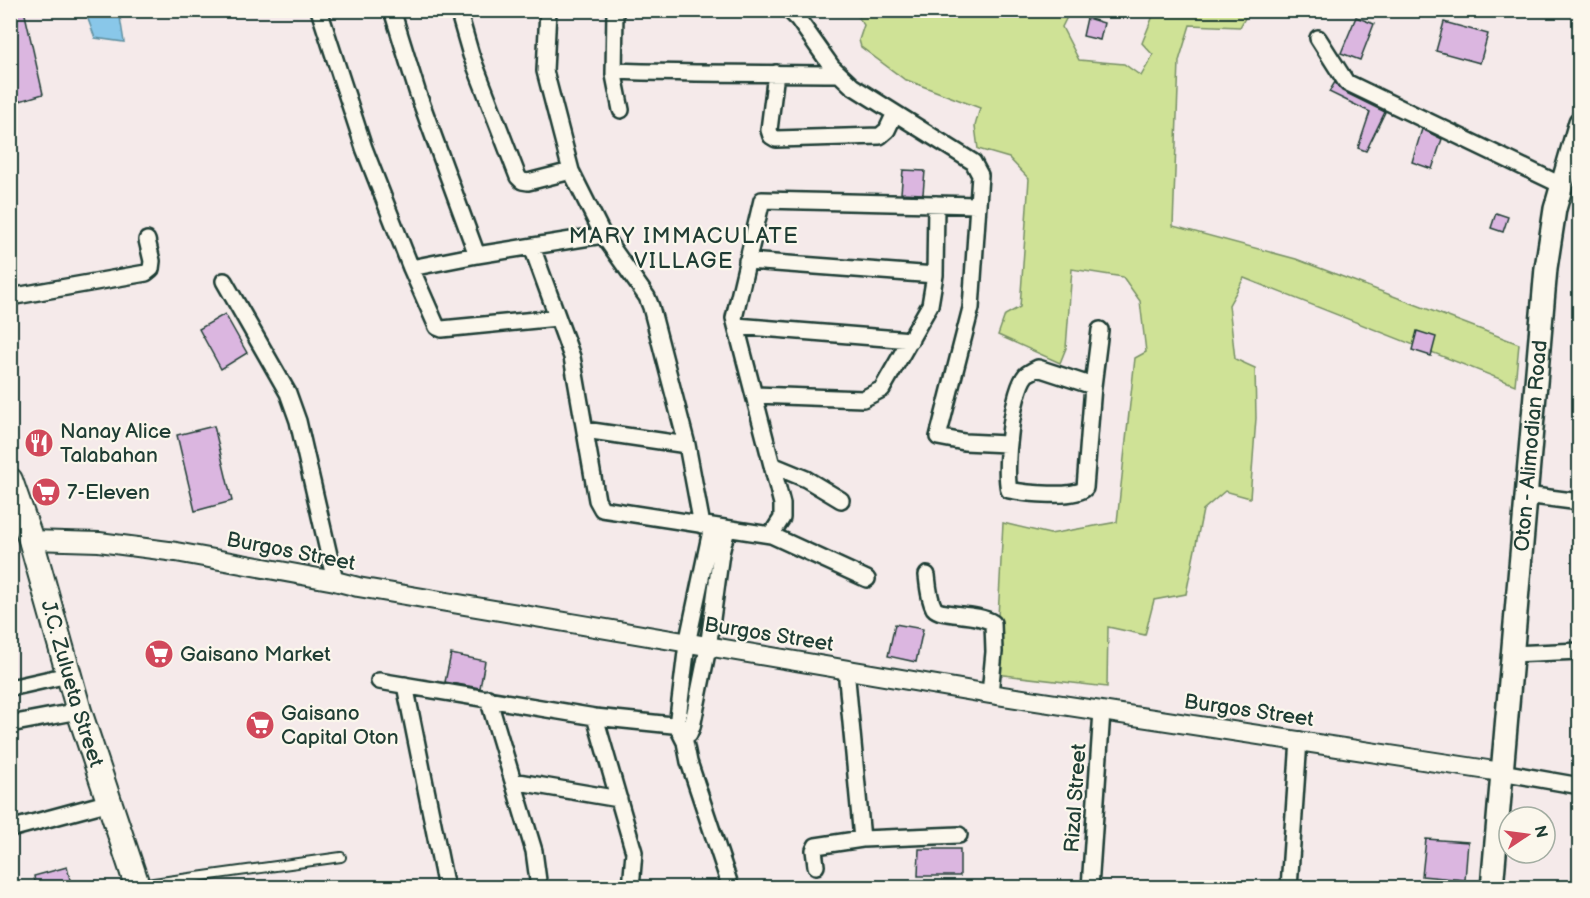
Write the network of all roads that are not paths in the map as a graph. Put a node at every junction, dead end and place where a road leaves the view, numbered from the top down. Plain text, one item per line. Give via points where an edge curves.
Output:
1 (320, 10) edge
2 (392, 10) edge
3 (458, 10) edge
4 (548, 10) edge
5 (615, 10) edge
6 (789, 10) edge
7 (1318, 38) dead end
8 (614, 71) junction
9 (776, 73) junction
10 (839, 74) junction
11 (621, 110) dead end
12 (895, 113) junction
13 (1580, 122) edge
14 (571, 171) junction
15 (1567, 173) junction
16 (936, 204) junction
17 (977, 205) junction
18 (603, 235) junction
19 (147, 240) dead end
20 (532, 247) junction
21 (477, 255) junction
22 (747, 261) junction
23 (411, 268) junction
24 (934, 275) junction
25 (224, 281) dead end
26 (10, 297) edge
27 (557, 318) junction
28 (736, 326) junction
29 (1100, 330) dead end
30 (911, 340) junction
31 (1093, 386) junction
32 (754, 395) junction
33 (585, 430) junction
34 (1007, 444) junction
35 (687, 445) junction
36 (772, 465) junction
37 (13, 494) edge
38 (1526, 495) junction
39 (841, 500) dead end
40 (1580, 502) edge
41 (707, 525) junction
42 (727, 529) junction
43 (771, 535) junction
44 (31, 540) junction
45 (927, 575) dead end
46 (867, 579) dead end
47 (335, 581) junction
48 (687, 644) junction
49 (708, 648) junction
50 (1580, 651) edge
51 (1512, 654) junction
52 (846, 669) junction
53 (68, 675) junction
54 (379, 681) dead end
55 (405, 685) junction
56 (10, 688) edge
57 (990, 694) junction
58 (488, 698) junction
59 (79, 711) junction
60 (1102, 711) junction
61 (595, 717) junction
62 (10, 724) edge
63 (685, 726) junction
64 (1299, 740) junction
65 (1501, 772) junction
66 (513, 781) junction
67 (1580, 786) edge
68 (619, 799) junction
69 (110, 802) junction
70 (10, 829) edge
71 (959, 835) dead end
72 (862, 839) junction
73 (341, 857) dead end
74 (816, 866) dead end
75 (138, 887) edge
76 (446, 888) edge
77 (539, 888) edge
78 (631, 888) edge
79 (731, 888) edge
80 (1090, 888) edge
81 (1289, 888) edge
82 (1492, 888) edge

1 - 23 street via 364,148
2 - 21 street
3 - 14 street via 471,55 519,177 528,182
4 - 14 street via 545,71
5 - 8 street
6 - 10 street
7 - 15 street via 1346,82
8 - 9 street
8 - 11 street
9 - 10 street
9 - 12 street via 769,130 776,139 880,136
10 - 12 street
12 - 17 street via 973,162 980,175
13 - 15 main road, Oton - Alimodian Road
14 - 18 street
15 - 38 main road, Oton - Alimodian Road via 1555,208 1546,268
16 - 17 street
16 - 22 street via 762,200
16 - 24 street
17 - 34 street via 971,308 938,437
18 - 20 street
18 - 35 street via 651,307
19 - 26 street via 152,261 146,273
20 - 21 street
20 - 27 street
21 - 23 street
22 - 24 street
22 - 28 street via 734,318
23 - 27 street via 436,327
24 - 30 street via 930,305
25 - 47 street via 288,393
27 - 33 street via 572,357
28 - 30 street
28 - 32 street
29 - 31 street
30 - 32 street via 882,389 863,399
31 - 34 street via 1038,368 1026,375
31 - 34 street via 1083,491 1050,494 1009,490
32 - 36 street
33 - 35 street
33 - 41 street via 597,501 602,508
35 - 41 street
36 - 39 street
36 - 43 street via 782,518
37 - 44 main road, J.C. Zulueta Street
38 - 40 street
38 - 51 main road, Oton - Alimodian Road
41 - 42 street
41 - 48 street
42 - 43 street
42 - 49 street
43 - 46 street
44 - 47 street, Burgos Street via 99,542
44 - 53 main road, J.C. Zulueta Street
45 - 57 street via 934,608 940,613 968,614 993,623
47 - 48 street, Burgos Street
48 - 49 street, Burgos Street
48 - 63 street
49 - 52 street, Burgos Street
49 - 63 street
50 - 51 street
51 - 65 main road, Oton - Alimodian Road
52 - 57 street, Burgos Street
52 - 72 street
53 - 56 street
53 - 59 main road, J.C. Zulueta Street
54 - 55 street
55 - 58 street
55 - 76 street
57 - 60 street, Burgos Street
58 - 61 street
58 - 66 street
59 - 62 street
59 - 69 main road, J.C. Zulueta Street
60 - 64 street, Burgos Street
60 - 80 street, Rizal Street
61 - 63 street
61 - 68 street
63 - 79 street via 689,762
64 - 65 street, Burgos Street
64 - 81 street
65 - 67 street
65 - 82 main road, Oton - Alimodian Road
66 - 68 street
66 - 77 street via 534,851
68 - 78 street via 634,852
69 - 70 street
69 - 75 main road, J.C. Zulueta Street
71 - 72 street
72 - 74 street via 816,846
73 - 75 lane

